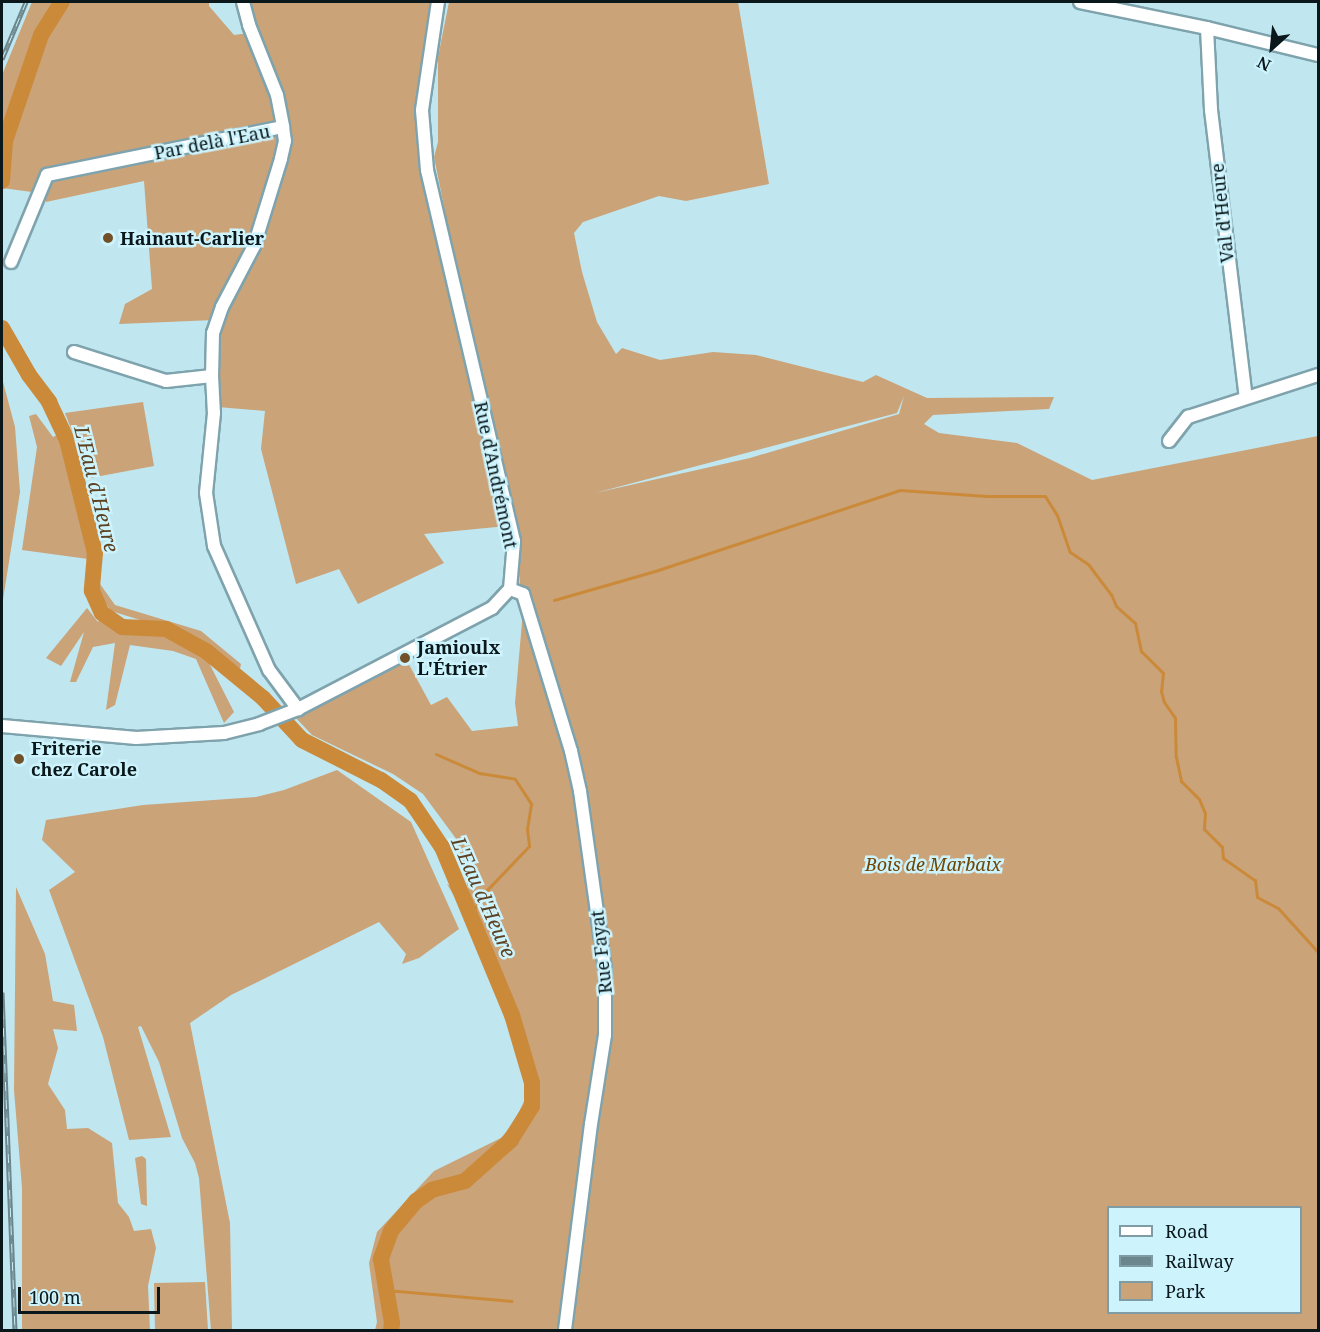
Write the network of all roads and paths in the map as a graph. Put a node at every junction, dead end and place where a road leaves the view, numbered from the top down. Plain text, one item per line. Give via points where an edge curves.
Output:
1 (243, 2) edge
2 (438, 2) edge
3 (1080, 2) edge
4 (1207, 28) junction
5 (1318, 55) edge
6 (283, 127) junction
7 (11, 262) dead end
8 (74, 352) dead end
9 (1318, 375) edge
10 (212, 376) junction
11 (1246, 398) junction
12 (1169, 441) dead end
13 (510, 589) junction
14 (296, 710) junction
15 (2, 726) edge
16 (565, 1330) edge

1 - 6 street via 277,95
2 - 13 street, Rue d'Andrémont via 422,110 427,170 514,541
3 - 4 street
4 - 5 street
4 - 11 street, Val d'Heure via 1211,110
6 - 7 street, Par delà l'Eau via 47,175
6 - 10 street, Par delà l'Eau via 281,159 255,246 222,307 213,333
8 - 10 street via 166,381
9 - 11 street
10 - 14 street, Par delà l'Eau via 214,413 207,493 214,546 269,670
11 - 12 street via 1188,417
13 - 14 street via 492,608
13 - 16 street, Rue Fayat via 523,594 571,751 605,968 605,1035
14 - 15 street via 259,724 214,734 136,738

